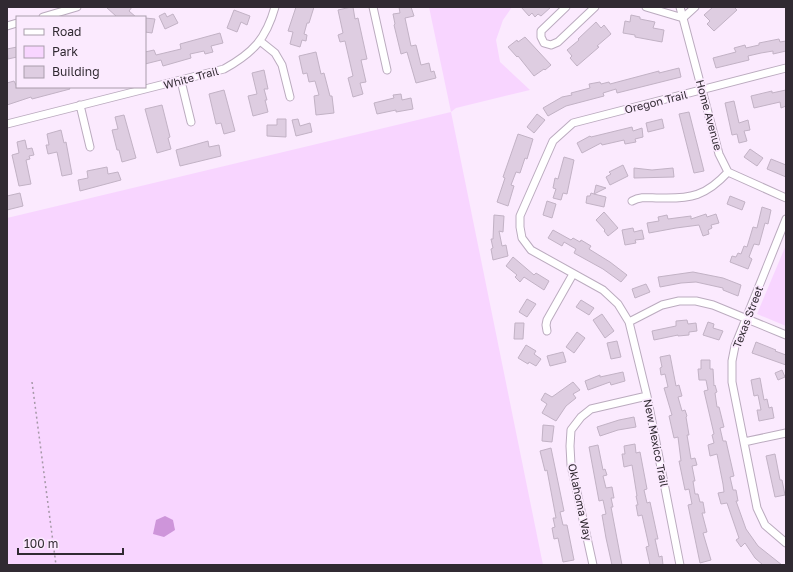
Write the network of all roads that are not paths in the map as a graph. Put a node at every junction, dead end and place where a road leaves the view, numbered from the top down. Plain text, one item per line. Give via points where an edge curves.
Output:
1 (77, 7) edge
2 (275, 7) edge
3 (374, 7) edge
4 (566, 7) edge
5 (594, 7) edge
6 (646, 7) edge
7 (680, 7) edge
8 (695, 7) edge
9 (46, 16) edge
10 (683, 18) junction
11 (260, 41) junction
12 (786, 68) edge
13 (388, 70) dead end
14 (181, 81) junction
15 (702, 90) junction
16 (290, 97) dead end
17 (80, 106) junction
18 (191, 122) dead end
19 (573, 123) joint
20 (7, 124) edge
21 (90, 147) dead end
22 (728, 172) junction
23 (786, 198) edge
24 (632, 201) dead end
25 (786, 219) edge
26 (573, 274) junction
27 (746, 318) junction
28 (629, 322) junction
29 (548, 331) dead end
30 (786, 335) edge
31 (647, 396) junction
32 (786, 433) edge
33 (744, 442) junction
34 (786, 543) edge
35 (593, 565) edge
36 (680, 565) edge

1 - 9 street
2 - 11 street, White Trail via 270,24
3 - 13 street
4 - 5 street via 541,30 544,43 551,45 558,42
6 - 10 street
7 - 10 street, Home Avenue
8 - 10 street
10 - 15 street, Home Avenue
11 - 14 street, White Trail via 242,59 224,69
11 - 16 street via 275,53 282,65
12 - 15 street, Oregon Trail
14 - 17 street, White Trail
14 - 18 street
15 - 19 street, Oregon Trail
15 - 22 street, Home Avenue via 719,154
17 - 20 street, White Trail
17 - 21 street
19 - 26 street, New Mexico Trail via 553,141 520,216 520,227 522,238 531,250
22 - 23 street
22 - 24 street via 716,184 697,195 679,199 639,197
25 - 27 street, Texas Street
26 - 28 street, New Mexico Trail via 603,290 618,304
26 - 29 street via 547,320
27 - 28 street via 713,305 679,301
27 - 30 street
27 - 33 street, Texas Street via 732,361 732,382
28 - 31 street, New Mexico Trail
31 - 35 street, Oklahoma Way via 591,409 571,430 571,465
31 - 36 street, New Mexico Trail
32 - 33 street
33 - 34 street, Texas Street via 757,508 765,525

